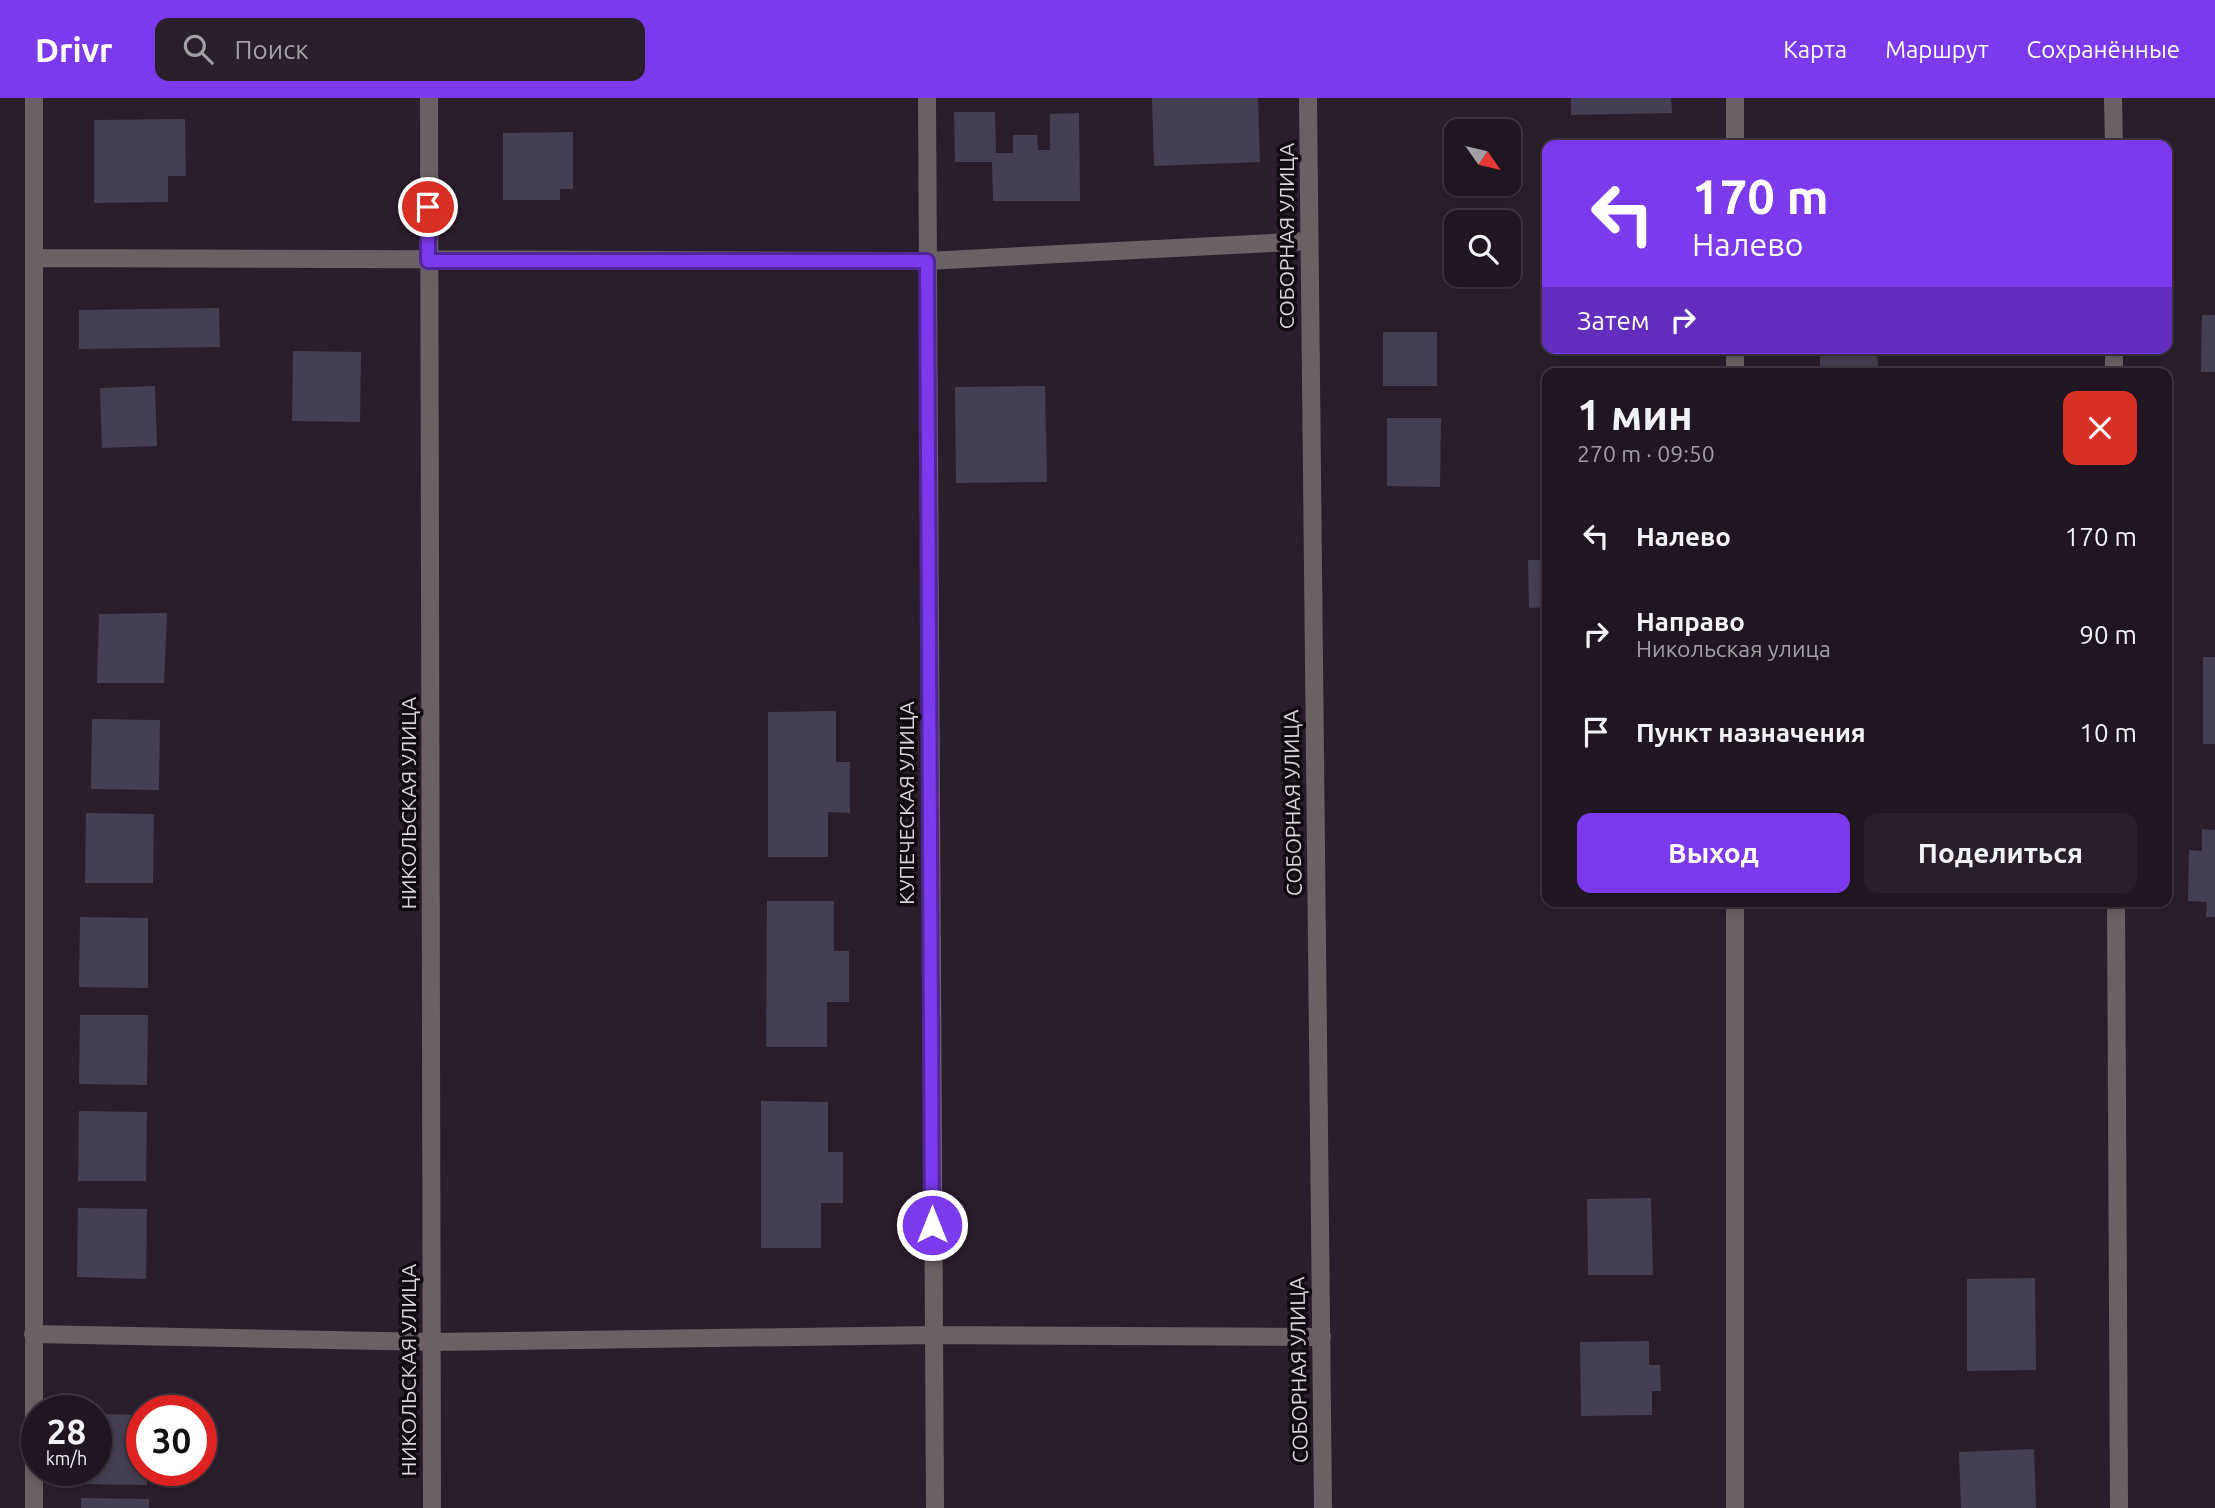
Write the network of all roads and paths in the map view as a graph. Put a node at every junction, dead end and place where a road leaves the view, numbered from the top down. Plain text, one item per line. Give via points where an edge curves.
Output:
1 (34, 98) edge
2 (429, 98) edge
3 (927, 98) edge
4 (1308, 98) edge
5 (1735, 98) edge
6 (2113, 98) edge
7 (1735, 140) edge
8 (2114, 140) edge
9 (1309, 241) junction
10 (35, 258) junction
11 (428, 261) junction
12 (927, 261) junction
13 (1735, 907) edge
14 (2116, 907) edge
15 (33, 1334) junction
16 (933, 1335) junction
17 (1322, 1337) junction
18 (432, 1342) junction
19 (34, 1508) edge
20 (432, 1508) edge
21 (935, 1508) edge
22 (1323, 1508) edge
23 (1735, 1508) edge
24 (2119, 1508) edge

1 - 10 street
2 - 11 street, НИКОЛЬСКАЯ УЛИЦА
3 - 12 street, КУПЕЧЕСКАЯ УЛИЦА
4 - 9 street, СОБОРНАЯ УЛИЦА
5 - 7 street
6 - 8 street
9 - 12 street
9 - 17 street, СОБОРНАЯ УЛИЦА
10 - 11 street
10 - 15 street
11 - 12 street
11 - 18 street, НИКОЛЬСКАЯ УЛИЦА
12 - 16 street, КУПЕЧЕСКАЯ УЛИЦА
13 - 23 street
14 - 24 street
15 - 18 street
15 - 19 street
16 - 17 street
16 - 18 street
16 - 21 street, КУПЕЧЕСКАЯ УЛИЦА
17 - 22 street, СОБОРНАЯ УЛИЦА
18 - 20 street, НИКОЛЬСКАЯ УЛИЦА

